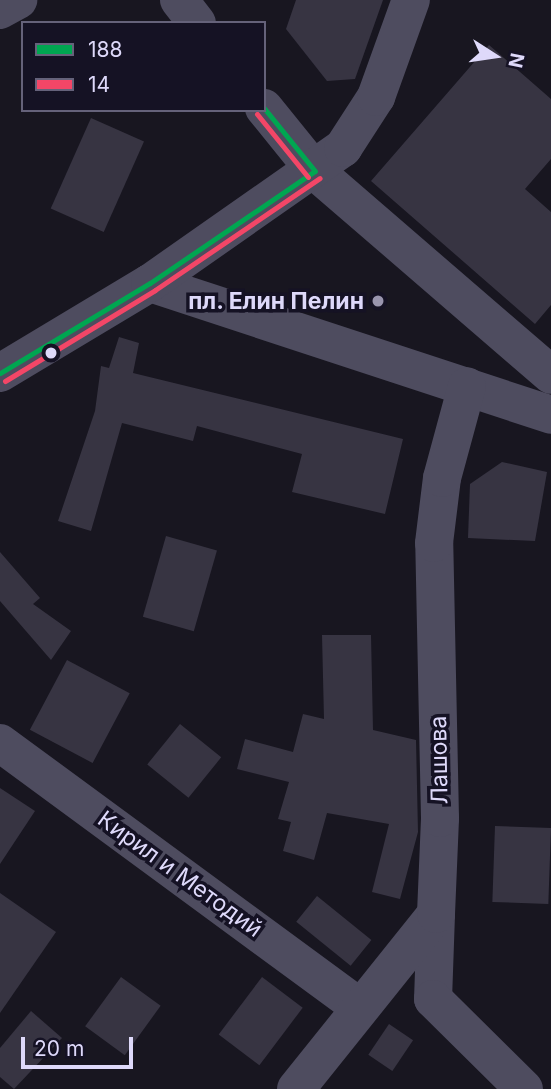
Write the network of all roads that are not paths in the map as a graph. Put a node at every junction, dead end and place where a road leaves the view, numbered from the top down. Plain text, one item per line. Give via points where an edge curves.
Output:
1 (18, 0) edge
2 (179, 0) edge
3 (411, 0) edge
4 (0, 10) edge
5 (195, 21) edge
6 (266, 111) edge
7 (314, 171) junction
8 (150, 283) junction
9 (546, 365) edge
10 (0, 373) edge
11 (467, 386) junction
12 (551, 415) edge
13 (0, 743) edge
14 (436, 914) junction
15 (393, 967) junction
16 (433, 999) junction
17 (359, 1007) junction
18 (296, 1089) edge
19 (524, 1089) edge

1 - 4 street
2 - 5 street
3 - 7 street via 362,122 343,148
6 - 7 street
7 - 8 street
7 - 9 street
8 - 10 street
8 - 11 street
9 - 11 street
11 - 12 street
11 - 14 street, Лашова via 442,478 434,543 440,818
13 - 17 street, Кирил и Методий
14 - 15 street
14 - 16 street
15 - 16 street
15 - 17 street
16 - 19 street
17 - 18 street

